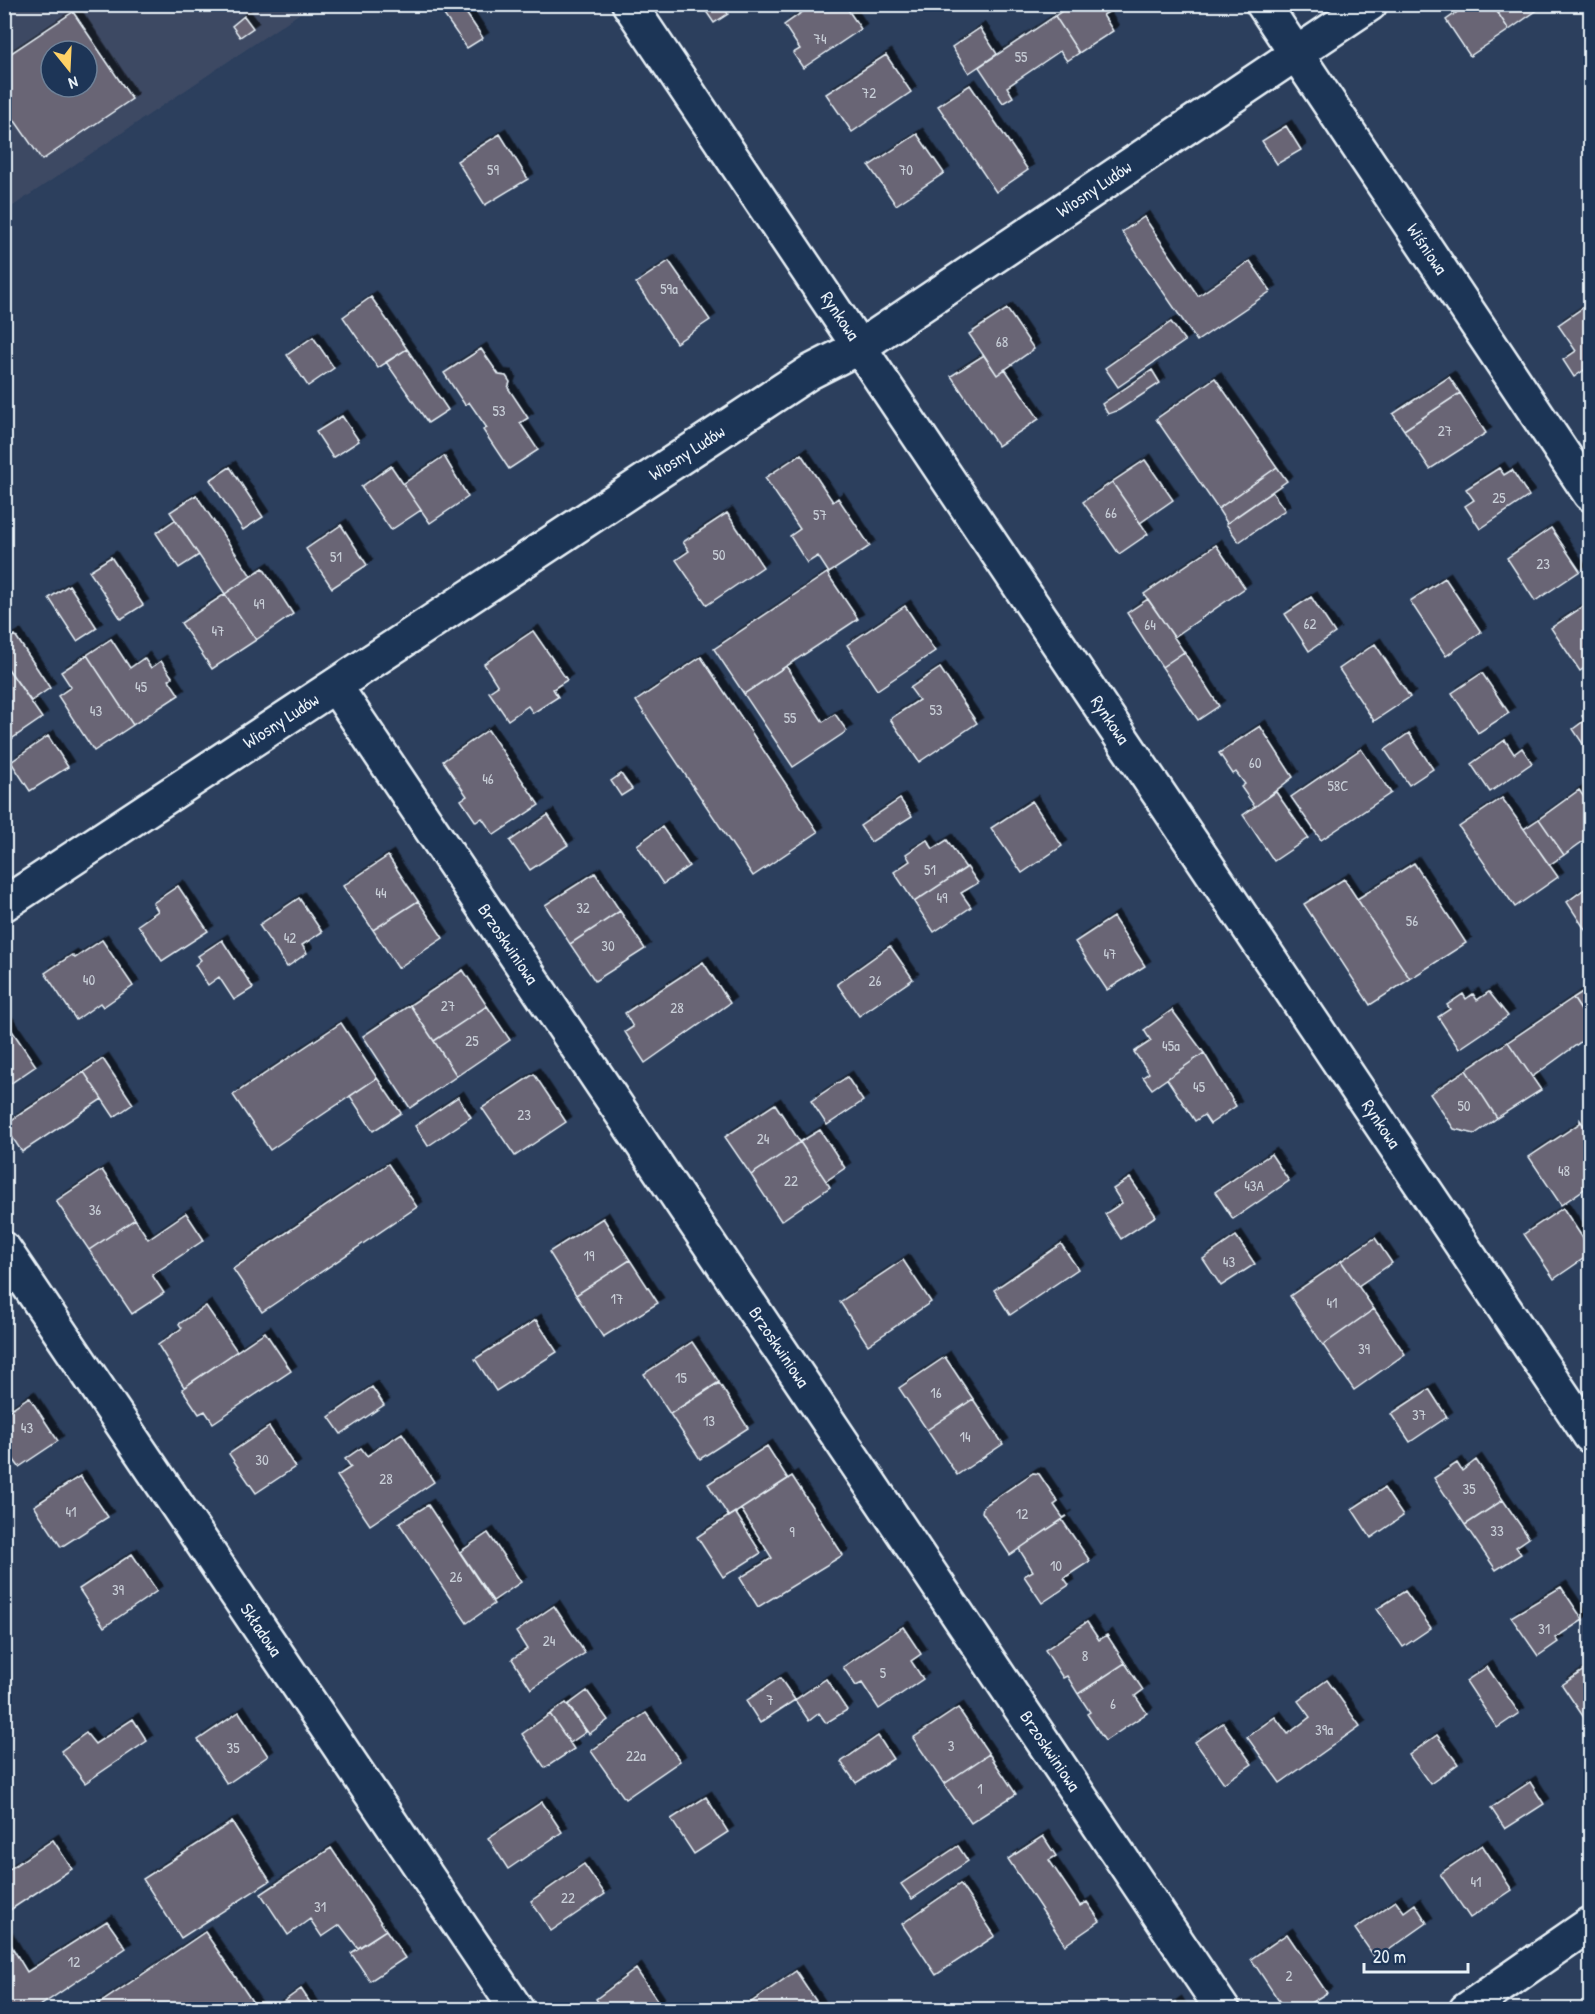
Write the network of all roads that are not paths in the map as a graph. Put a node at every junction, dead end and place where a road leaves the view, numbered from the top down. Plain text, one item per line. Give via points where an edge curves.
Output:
1 (629, 4) edge
2 (1263, 4) edge
3 (1370, 4) edge
4 (1296, 54) junction
5 (861, 346) junction
6 (1590, 494) edge
7 (335, 686) junction
8 (4, 904) edge
9 (4, 1250) edge
10 (1590, 1436) edge
11 (1590, 1924) edge
12 (517, 2010) edge
13 (1223, 2010) edge
14 (1466, 2010) edge

1 - 5 street, Rynkowa
2 - 4 street, Wiśniowa
3 - 4 street, Wiosny Ludów
4 - 5 street, Wiosny Ludów
4 - 6 street, Wiśniowa
5 - 7 street, Wiosny Ludów via 810,372
5 - 10 street, Rynkowa
7 - 8 street, Wiosny Ludów
7 - 13 street, Brzoskwiniowa
9 - 12 street, Składowa
11 - 14 street

